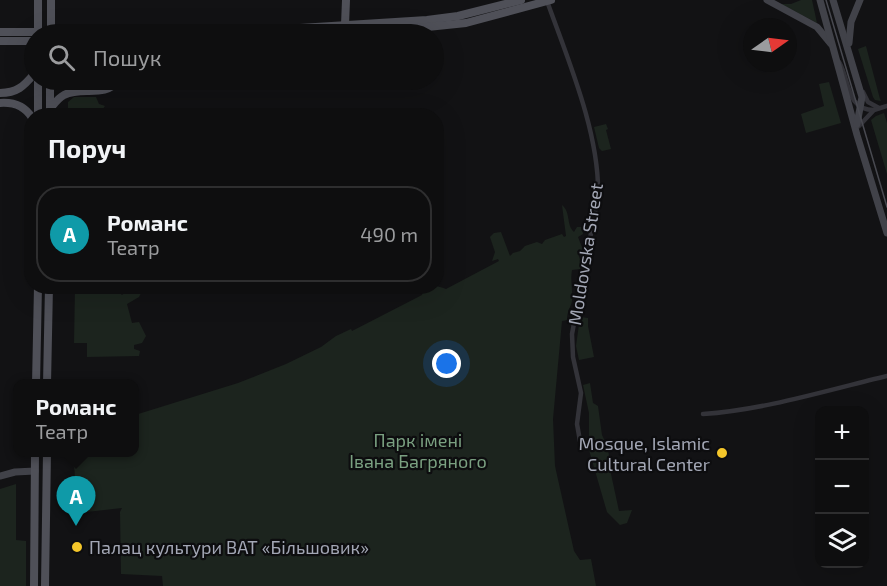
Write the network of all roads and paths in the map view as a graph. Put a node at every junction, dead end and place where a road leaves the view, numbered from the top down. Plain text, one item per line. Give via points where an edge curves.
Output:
1 (38, 0) edge
2 (51, 0) edge
3 (345, 0) edge
4 (521, 0) edge
5 (767, 0) edge
6 (820, 0) edge
7 (833, 0) edge
8 (860, 0) edge
9 (549, 1) edge
10 (38, 24) edge
11 (51, 24) edge
12 (345, 24) edge
13 (370, 24) edge
14 (444, 25) edge
15 (0, 32) edge
16 (24, 32) edge
17 (0, 41) edge
18 (24, 41) edge
19 (848, 49) junction
20 (834, 50) junction
21 (837, 60) junction
22 (857, 79) junction
23 (24, 85) edge
24 (38, 90) edge
25 (50, 90) edge
26 (102, 90) edge
27 (0, 93) edge
28 (0, 103) edge
29 (887, 106) edge
30 (861, 107) junction
31 (38, 108) edge
32 (50, 108) edge
33 (53, 108) edge
34 (877, 109) junction
35 (24, 110) edge
36 (857, 132) junction
37 (887, 233) edge
38 (38, 294) edge
39 (49, 294) edge
40 (887, 376) edge
41 (36, 379) edge
42 (48, 379) edge
43 (703, 414) dead end
44 (580, 441) dead end
45 (35, 457) edge
46 (47, 457) edge
47 (35, 471) junction
48 (0, 476) edge
49 (34, 586) edge
50 (45, 586) edge

1 - 10 main road
2 - 11 main road
3 - 12 main road
4 - 13 main road via 444,18
5 - 20 main road via 817,27
6 - 20 main road
7 - 19 main road
8 - 19 main road via 851,22
9 - 14 main road
9 - 44 street, Moldovska Street via 596,156 598,177 598,196 572,334 581,393 577,424
15 - 16 main road, bridge
17 - 18 main road
19 - 22 main road
20 - 21 main road
21 - 30 street via 854,101
21 - 36 main road
22 - 30 main road
22 - 34 street via 868,102
23 - 27 main road
24 - 31 main road
25 - 32 main road
26 - 33 main road via 64,94
28 - 35 main road via 16,104
29 - 34 street
30 - 34 street
30 - 36 main road
34 - 36 street via 865,118
36 - 37 main road
38 - 41 main road
39 - 42 main road
40 - 43 street via 725,413
45 - 47 main road
46 - 50 main road
47 - 48 main road
47 - 49 main road

